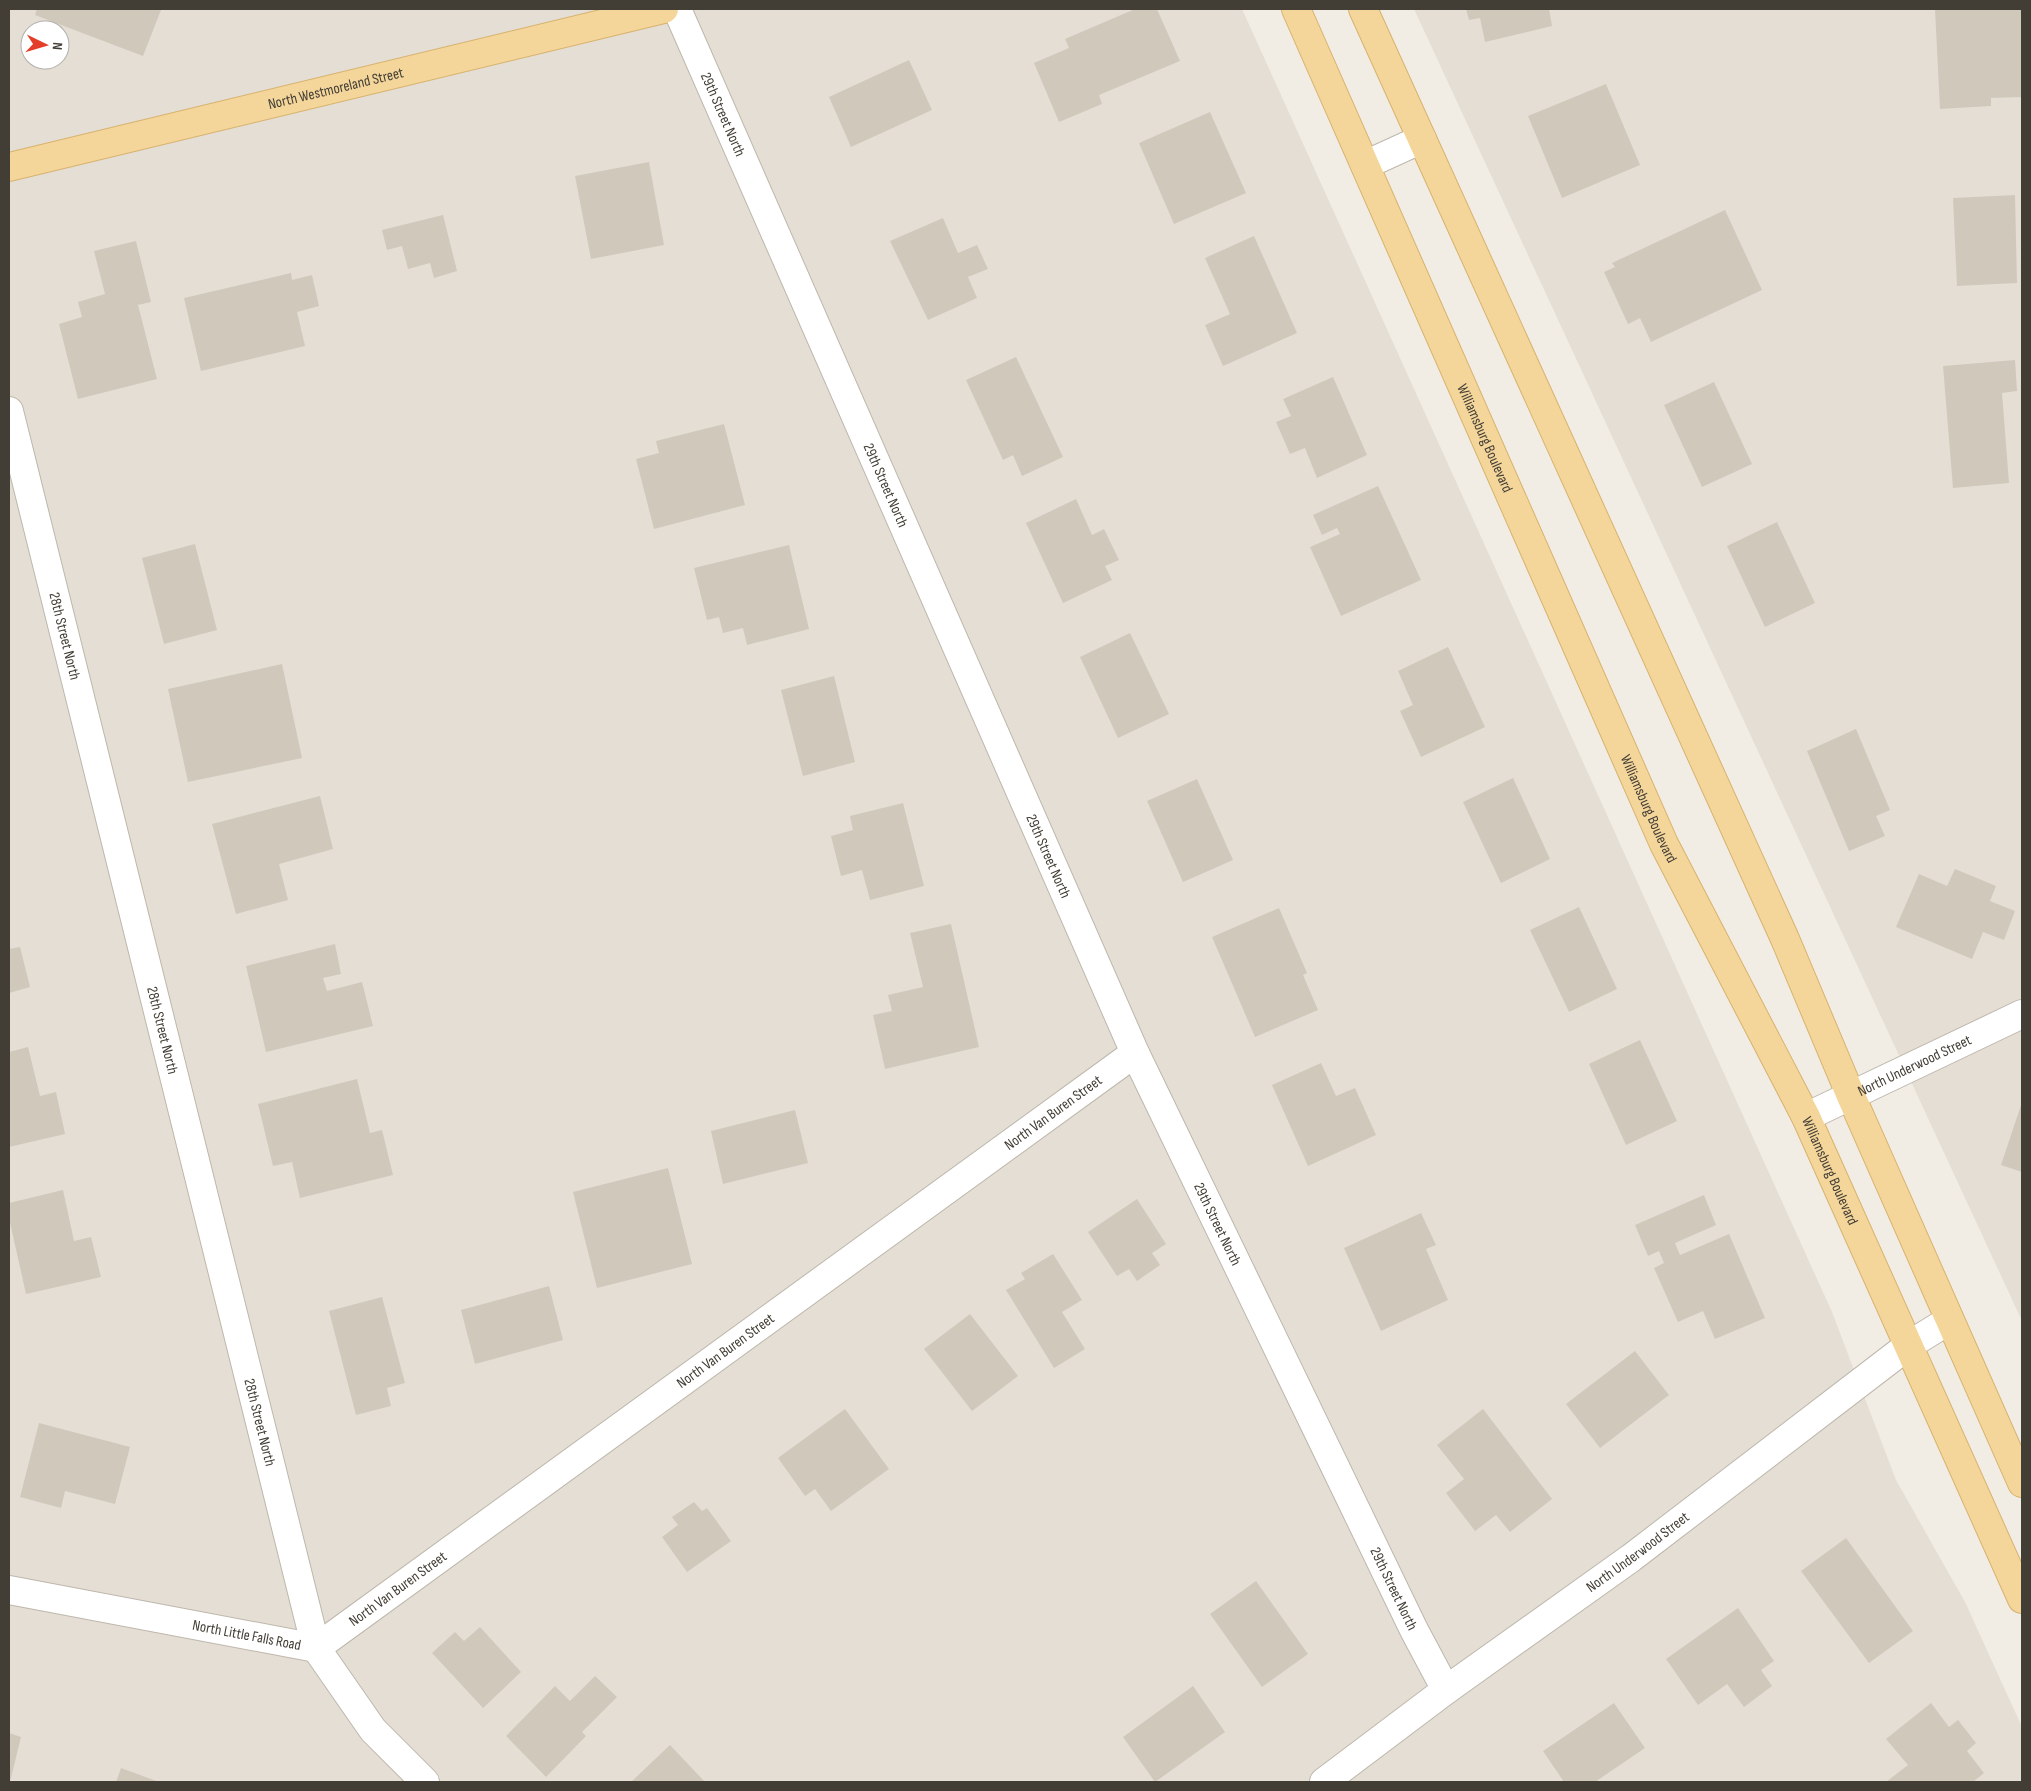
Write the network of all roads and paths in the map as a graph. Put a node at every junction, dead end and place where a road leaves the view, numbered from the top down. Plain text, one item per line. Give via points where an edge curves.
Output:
1 (664, 9) edge
2 (677, 9) edge
3 (1296, 9) edge
4 (1363, 9) edge
5 (1422, 139) junction
6 (1365, 165) junction
7 (9, 166) edge
8 (9, 411) edge
9 (2022, 1014) edge
10 (1136, 1053) junction
11 (1851, 1096) junction
12 (1806, 1117) junction
13 (1948, 1321) junction
14 (1909, 1345) junction
15 (2022, 1483) edge
16 (9, 1590) edge
17 (2022, 1599) edge
18 (316, 1648) junction
19 (1446, 1690) junction
20 (425, 1782) edge
21 (1324, 1782) edge

1 - 7 main road, North Westmoreland Street
2 - 10 street, 29th Street North
3 - 6 main road, Williamsburg Boulevard
4 - 5 main road
5 - 6 street
5 - 11 main road via 1782,930
6 - 12 main road, Williamsburg Boulevard via 1664,844
8 - 18 street, 28th Street North
9 - 11 street, North Underwood Street
10 - 18 street, North Van Buren Street
10 - 19 street, 29th Street North
11 - 12 street, North Underwood Street
11 - 13 main road
12 - 14 main road, Williamsburg Boulevard
13 - 14 street, North Underwood Street
13 - 15 main road
14 - 17 main road, Williamsburg Boulevard
14 - 19 street, North Underwood Street via 1631,1558
16 - 18 street, North Little Falls Road
18 - 20 street, North Little Falls Road via 373,1730
19 - 21 street, North Underwood Street

